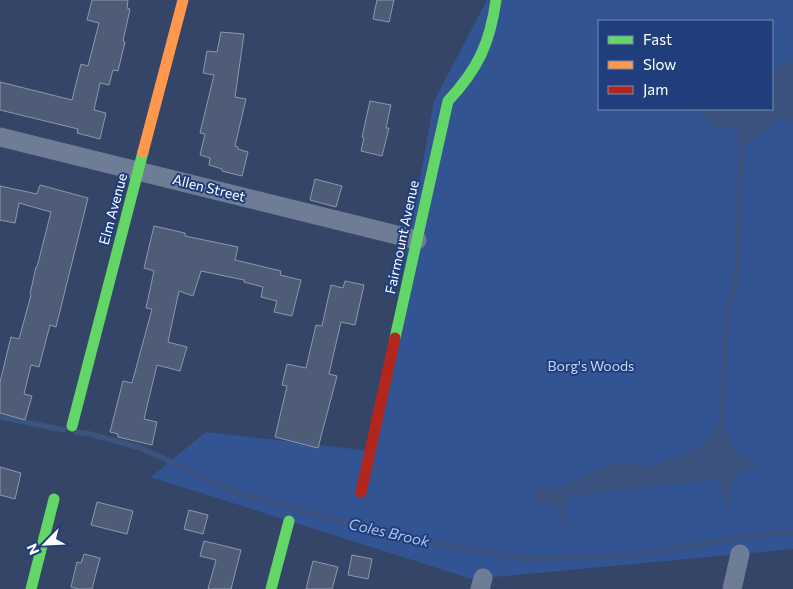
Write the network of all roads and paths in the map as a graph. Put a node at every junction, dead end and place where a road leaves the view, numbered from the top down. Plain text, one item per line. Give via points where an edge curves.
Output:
1 (183, 0) edge
2 (496, 0) edge
3 (0, 138) edge
4 (139, 171) junction
5 (417, 240) junction
6 (72, 426) dead end
7 (361, 492) dead end
8 (54, 499) dead end
9 (288, 521) dead end
10 (740, 554) dead end
11 (31, 589) edge
12 (271, 589) edge
13 (732, 589) edge

1 - 4 street, Elm Avenue
2 - 5 street, Fairmount Avenue via 484,49 472,72 448,101
3 - 4 street, Allen Street
4 - 5 street, Allen Street
4 - 6 street, Elm Avenue
5 - 7 street, Fairmount Avenue
8 - 11 street
9 - 12 street
10 - 13 street

